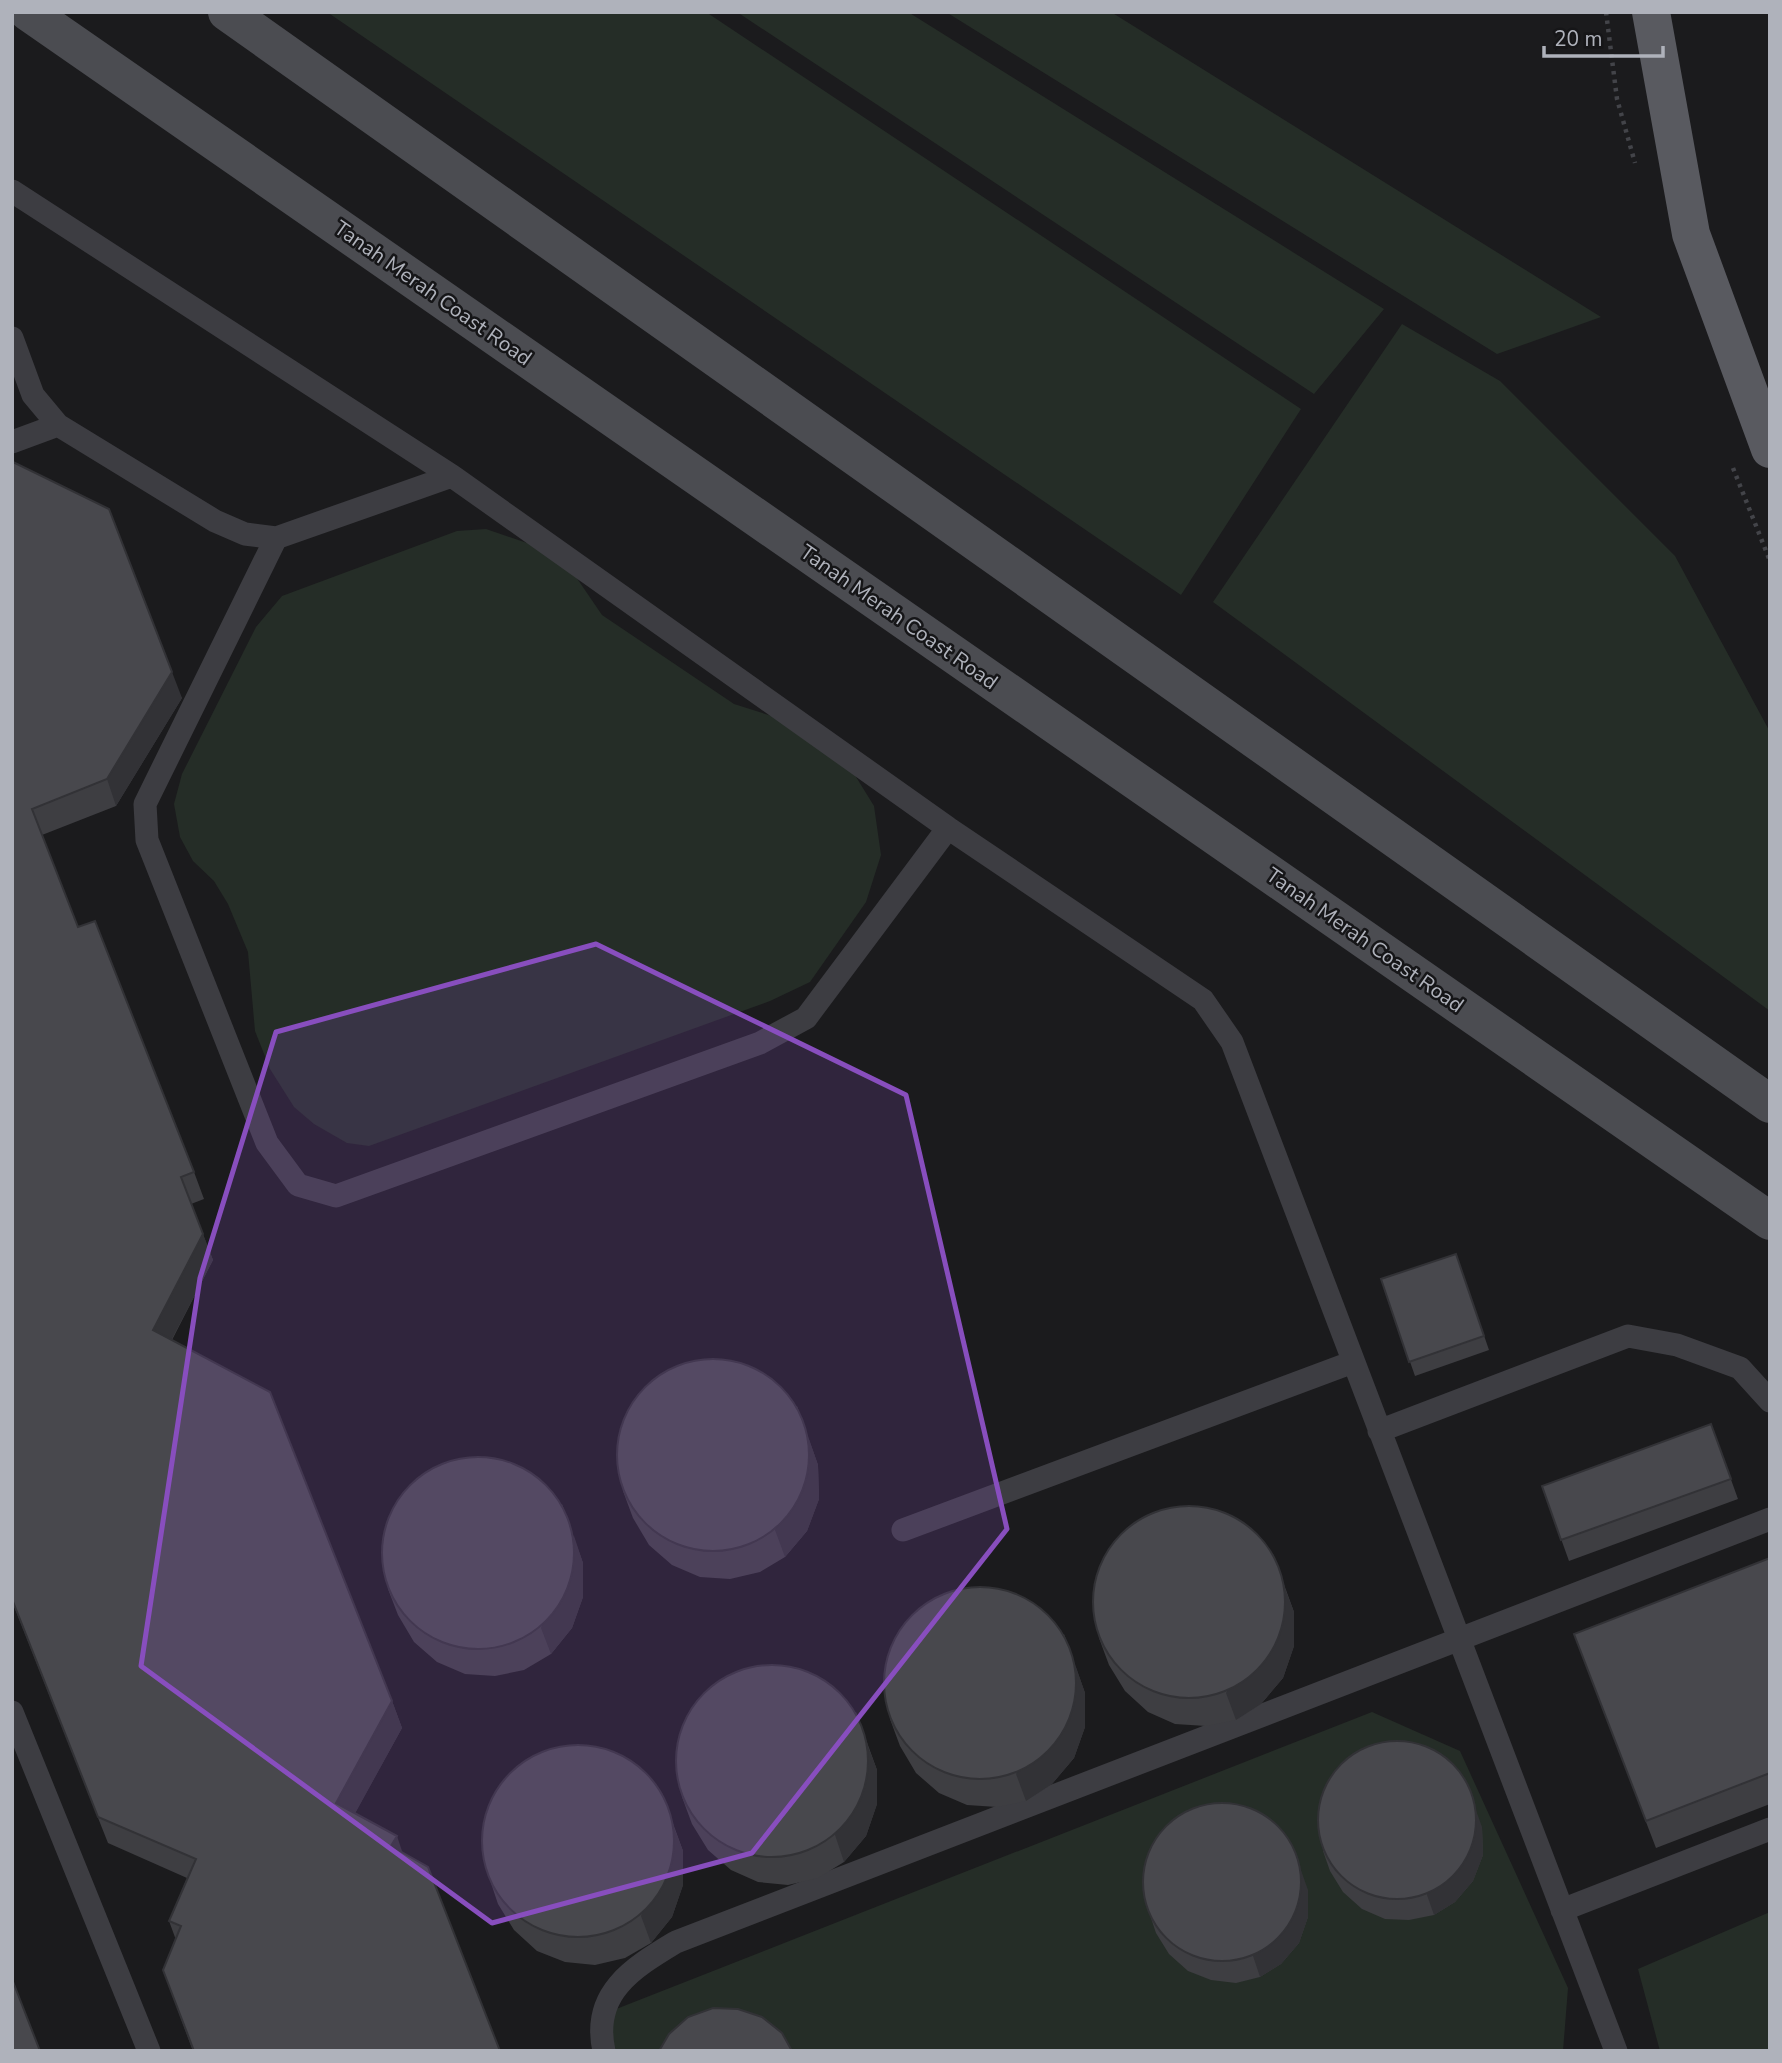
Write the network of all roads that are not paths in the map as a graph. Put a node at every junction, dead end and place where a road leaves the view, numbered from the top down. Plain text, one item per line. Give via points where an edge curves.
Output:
1 (29, 12) edge
2 (227, 12) edge
3 (1651, 12) edge
4 (12, 191) edge
5 (12, 338) edge
6 (58, 425) junction
7 (12, 442) edge
8 (1770, 449) edge
9 (452, 476) junction
10 (276, 538) junction
11 (948, 828) junction
12 (1770, 1104) edge
13 (1770, 1221) edge
14 (1353, 1362) junction
15 (1770, 1401) edge
16 (1379, 1431) junction
17 (1770, 1519) edge
18 (903, 1530) dead end
19 (1459, 1637) junction
20 (12, 1712) edge
21 (1770, 1829) edge
22 (1562, 1910) junction
23 (149, 2051) edge
24 (604, 2051) edge
25 (1616, 2051) edge

1 - 13 street, Tanah Merah Coast Road
2 - 12 street
3 - 8 main road via 1691,234
4 - 9 lane
5 - 6 lane via 33,395
6 - 7 lane
6 - 10 lane via 215,521 245,534
9 - 10 lane
9 - 11 lane
10 - 11 lane via 145,804 148,840 267,1143 298,1185 336,1196 760,1042 806,1018
11 - 14 lane via 1203,1000 1231,1042
14 - 16 lane
14 - 18 lane
15 - 16 lane via 1740,1368 1677,1345 1628,1336
16 - 19 lane
17 - 19 lane
19 - 22 lane
19 - 24 lane via 676,1942 614,1986 599,2032
20 - 23 lane
21 - 22 lane
22 - 25 lane

